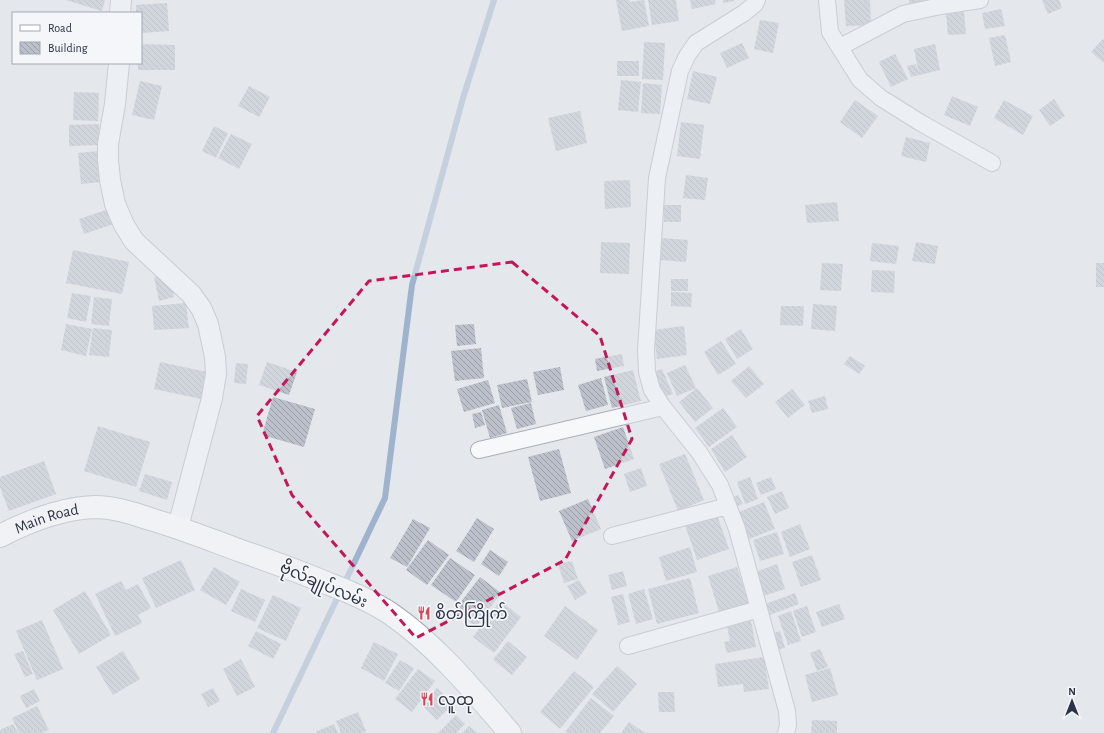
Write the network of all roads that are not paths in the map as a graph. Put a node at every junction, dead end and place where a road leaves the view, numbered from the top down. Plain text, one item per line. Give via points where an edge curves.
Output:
1 (120, 0) edge
2 (757, 0) edge
3 (827, 0) edge
4 (980, 0) edge
5 (120, 12) edge
6 (840, 47) junction
7 (119, 64) edge
8 (992, 163) dead end
9 (662, 407) junction
10 (479, 450) dead end
11 (728, 506) junction
12 (95, 507) joint
13 (178, 527) junction
14 (0, 536) edge
15 (612, 536) dead end
16 (759, 609) junction
17 (628, 646) dead end
18 (510, 733) edge
19 (786, 733) edge

1 - 5 street
2 - 9 street via 744,13 696,43 680,71 657,178 646,350 647,372 652,390
3 - 6 street via 830,32
4 - 6 street via 903,14
6 - 8 street via 860,80 881,98
7 - 13 street via 108,144 110,180 115,204 134,241 191,294 201,308 208,324 215,357 216,374 212,398
9 - 10 street
9 - 11 street via 699,452 720,485
11 - 15 street
11 - 16 street
12 - 13 main road, ဗိုလ်‌ချုပ်‌လမ်း via 116,509
12 - 14 main road, Main Road via 67,510
13 - 18 main road, ဗိုလ်‌ချုပ်‌လမ်း via 356,594 390,613 422,638 473,690
16 - 17 street
16 - 19 street via 787,710

